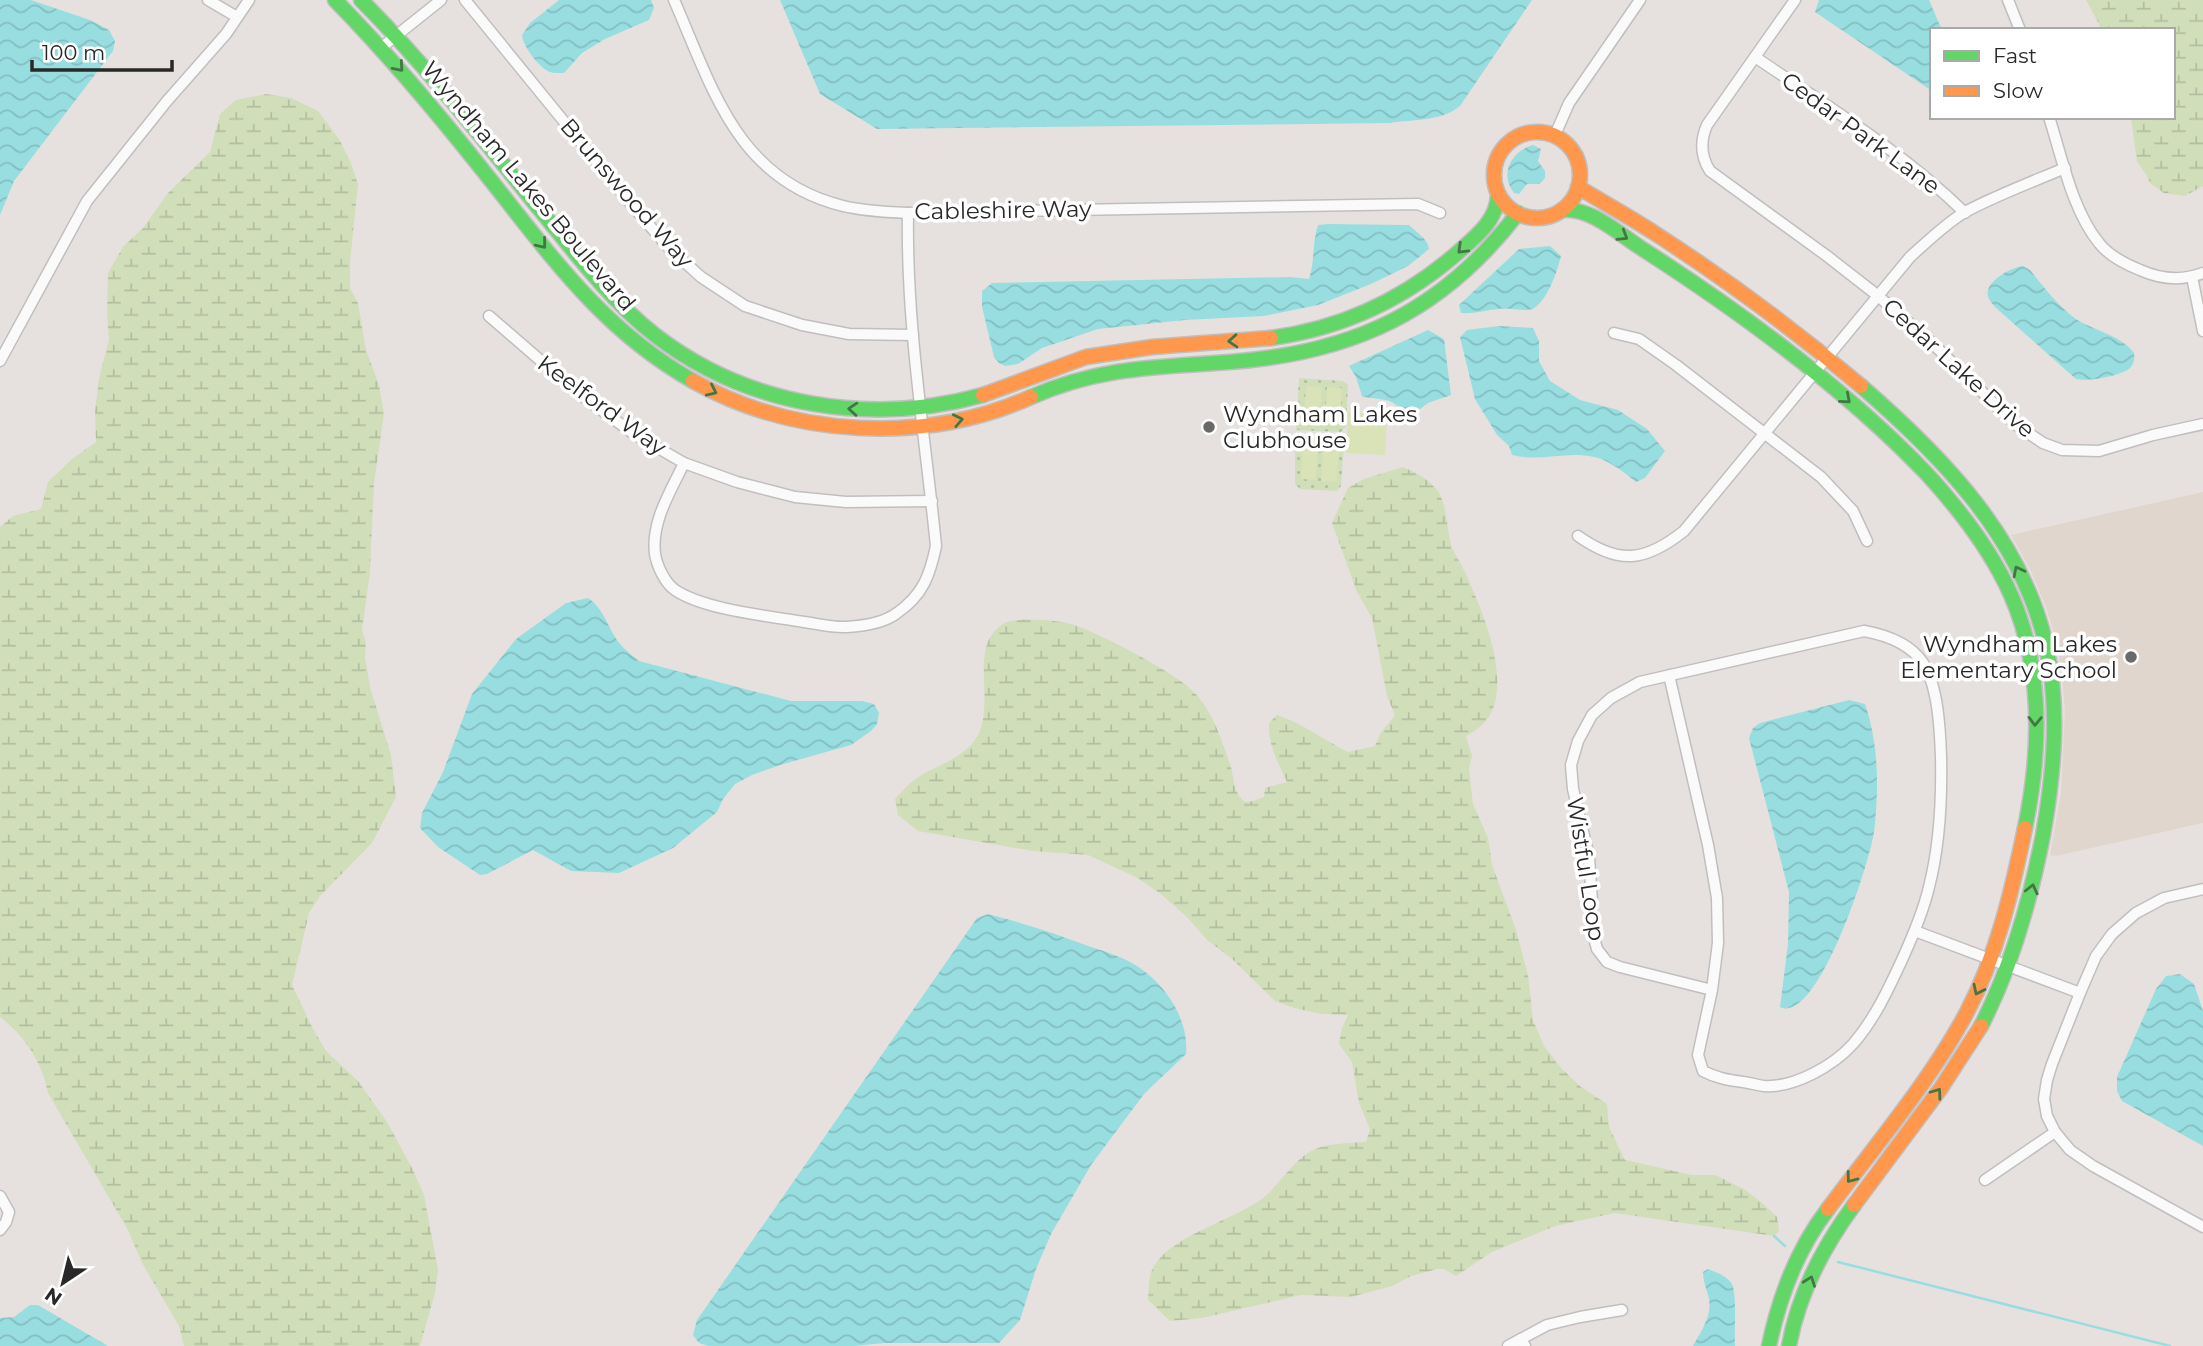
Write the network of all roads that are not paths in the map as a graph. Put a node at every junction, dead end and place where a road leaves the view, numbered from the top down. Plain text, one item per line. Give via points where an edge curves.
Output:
1 (208, 0) edge
2 (249, 0) edge
3 (335, 0) edge
4 (361, 0) edge
5 (441, 0) edge
6 (465, 0) edge
7 (674, 0) edge
8 (1640, 0) edge
9 (1795, 0) edge
10 (2008, 0) edge
11 (237, 18) junction
12 (2019, 28) edge
13 (397, 35) junction
14 (382, 47) junction
15 (1755, 57) junction
16 (2050, 119) edge
17 (1555, 135) junction
18 (2065, 168) junction
19 (1578, 187) junction
20 (1498, 195) junction
21 (1562, 210) junction
22 (908, 213) junction
23 (1440, 213) dead end
24 (1518, 213) junction
25 (1965, 213) junction
26 (2198, 275) edge
27 (1877, 295) junction
28 (489, 316) dead end
29 (2203, 331) edge
30 (1614, 333) dead end
31 (913, 335) junction
32 (1280, 337) junction
33 (1280, 356) junction
34 (1827, 357) junction
35 (0, 361) edge
36 (1814, 372) junction
37 (921, 408) junction
38 (2203, 424) edge
39 (923, 426) junction
40 (1765, 432) junction
41 (684, 463) junction
42 (932, 501) junction
43 (1578, 537) dead end
44 (1867, 541) dead end
45 (2032, 600) junction
46 (2016, 606) junction
47 (1669, 675) junction
48 (2032, 788) junction
49 (2051, 789) junction
50 (2203, 889) edge
51 (1915, 931) junction
52 (1991, 960) junction
53 (2007, 965) junction
54 (1712, 990) junction
55 (2080, 993) junction
56 (2056, 1132) junction
57 (1985, 1180) dead end
58 (0, 1196) edge
59 (2203, 1227) edge
60 (0, 1230) edge
61 (1622, 1310) dead end
62 (1523, 1343) edge
63 (1508, 1346) edge
64 (1769, 1346) edge
65 (1789, 1346) edge

1 - 11 street
2 - 11 street
3 - 14 street, Wyndham Lakes Boulevard
4 - 13 street, Wyndham Lakes Boulevard
5 - 13 street
6 - 31 street, Brunswood Way via 636,211 701,277 745,306 802,325 849,334
7 - 22 street, Cableshire Way via 722,110 747,148 772,171 805,192 834,203
8 - 17 street via 1569,103
9 - 15 street
10 - 12 street
11 - 35 street via 87,201
13 - 14 street
37 -> 13 street, Wyndham Lakes Boulevard via 846,409 782,398 676,351 639,323 599,283
14 -> 39 street, Wyndham Lakes Boulevard via 579,289 627,337 664,365 774,416 845,428
15 - 25 street, Cedar Park Lane via 1887,147
15 - 27 street, Cedar Lake Drive via 1707,125 1702,146 1707,167
16 - 18 street
17 - 19 street via 1575,155 1580,170
17 - 20 street via 1530,132 1504,145 1494,169
18 - 25 street
18 - 26 street via 2082,217 2100,245 2123,263 2158,278
19 - 21 street
19 - 34 street via 1732,285
20 - 24 street
20 -> 32 street, Wyndham Lakes Boulevard via 1494,215 1484,227 1416,286 1346,321
21 - 24 street via 1538,218
21 -> 36 street via 1587,214 1644,249 1753,323
22 - 23 street, Cableshire Way via 1418,204
22 - 31 street
24 - 33 street, Wyndham Lakes Boulevard via 1477,261 1429,300 1352,339
25 - 27 street via 1940,229
26 - 29 street
27 - 34 street
27 - 38 street, Cedar Lake Drive via 2015,424 2051,447 2098,451
28 - 41 street, Keelford Way via 577,392
30 - 40 street via 1639,339
31 - 37 street
32 - 33 street
32 -> 37 street, Wyndham Lakes Boulevard via 1109,352 978,397
39 -> 33 street, Wyndham Lakes Boulevard via 984,415 1060,385 1125,368
34 - 36 street
45 -> 34 street via 1996,531 1945,465
36 - 40 street
36 -> 46 street via 1944,492 1993,559
37 - 39 street
39 - 42 street
40 - 43 street via 1684,531 1666,545 1637,555 1614,556
40 - 44 street via 1821,477 1857,519
41 - 42 street, Keelford Way via 795,497 846,502
41 - 42 street via 660,513 655,554 663,576 673,589 690,597 756,614 844,627 870,625 895,615 917,597 930,573 936,546
45 - 46 street
45 - 49 street via 2054,689
46 -> 48 street via 2036,689
47 - 51 street via 1864,631 1886,635 1922,661 1931,679 1940,735 1942,796 1929,888
47 - 54 street via 1717,898
47 - 54 street, Wistful Loop via 1640,682 1611,698 1592,715 1578,741 1573,789 1589,857 1591,927 1597,949 1607,962
48 - 49 street
48 - 52 street via 2011,894
53 -> 49 street via 2032,894
50 - 55 street via 2164,898 2136,913 2096,956
51 - 52 street
51 - 54 street via 1885,997 1852,1044 1821,1070 1794,1082 1766,1086 1715,1077 1703,1070 1698,1055
52 - 53 street
52 -> 64 street via 1938,1062 1812,1233 1774,1320
53 - 55 street
65 -> 53 street via 1813,1272 1830,1240 1978,1031
55 - 56 street via 2047,1080 2044,1099
56 - 57 street
56 - 59 street via 2070,1150 2093,1166
58 - 60 street via 9,1212
61 - 62 street via 1547,1325
62 - 63 street

